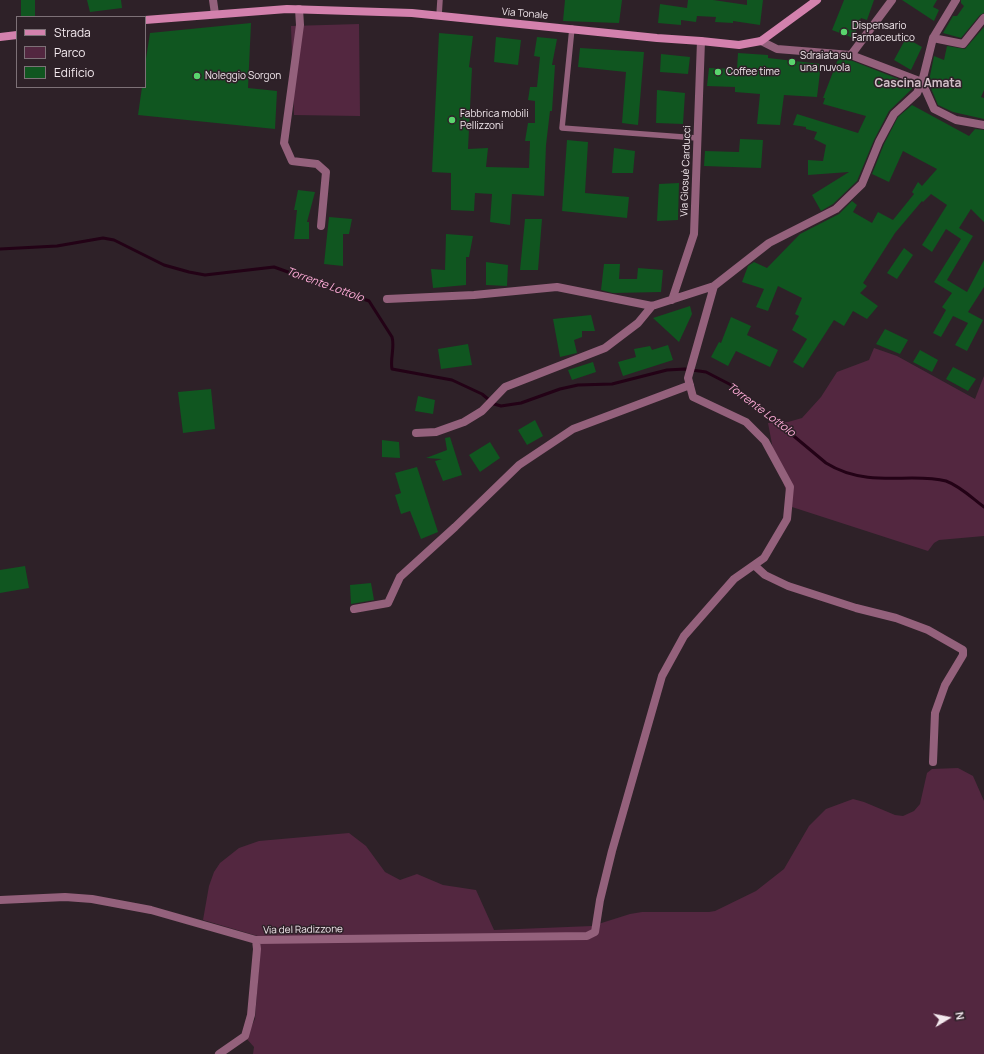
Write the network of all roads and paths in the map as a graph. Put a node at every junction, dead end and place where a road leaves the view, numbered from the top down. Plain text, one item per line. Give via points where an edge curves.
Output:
1 (213, 0) edge
2 (440, 0) edge
3 (817, 0) edge
4 (892, 0) edge
5 (956, 0) edge
6 (299, 9) junction
7 (215, 14) junction
8 (439, 16) junction
9 (984, 18) edge
10 (146, 20) edge
11 (572, 28) junction
12 (16, 35) edge
13 (0, 37) edge
14 (933, 38) junction
15 (701, 41) junction
16 (761, 41) junction
17 (851, 55) junction
18 (922, 82) junction
19 (984, 125) edge
20 (697, 138) junction
21 (321, 226) dead end
22 (714, 286) junction
23 (387, 299) dead end
24 (672, 300) junction
25 (652, 306) junction
26 (689, 381) junction
27 (416, 433) dead end
28 (754, 566) junction
29 (354, 609) dead end
30 (933, 762) dead end
31 (0, 900) edge
32 (256, 940) junction
33 (219, 1054) edge

1 - 7 street
2 - 8 lane
3 - 16 street
4 - 17 street
5 - 14 street
6 - 7 street, Via Tonale
6 - 8 street, Via Tonale via 412,12
6 - 21 street via 300,25 284,143 292,161 318,164 326,172
7 - 10 street, Via Tonale
8 - 11 street, Via Tonale
9 - 14 street via 963,44
11 - 15 street, Via Tonale
11 - 20 lane via 562,128
12 - 13 street
14 - 18 street
15 - 16 street, Via Tonale via 739,45
15 - 20 street, Via Giosuè Carducci
16 - 17 street via 777,49
17 - 18 street
18 - 19 street via 934,109 956,120
18 - 22 street via 917,93 894,114 879,142 862,184 836,209 769,243
20 - 24 street, Via Giosuè Carducci via 694,234
22 - 24 street
22 - 26 street
23 - 25 street via 557,287
24 - 25 street
25 - 27 street via 638,324 605,348 505,387 482,411 464,422 436,432
26 - 28 street via 693,397 746,422 764,441 790,487 788,519 764,558
26 - 29 street via 573,429 519,465 400,577 388,603
28 - 30 street via 765,575 788,586 896,618 960,646 963,655 945,685 935,712
28 - 32 street, Via del Radizzone via 734,579 684,636 662,676 612,850 595,932 587,936
31 - 32 street, Via del Radizzone via 65,897 92,899 151,910
32 - 33 street via 258,949 252,1015 245,1036

